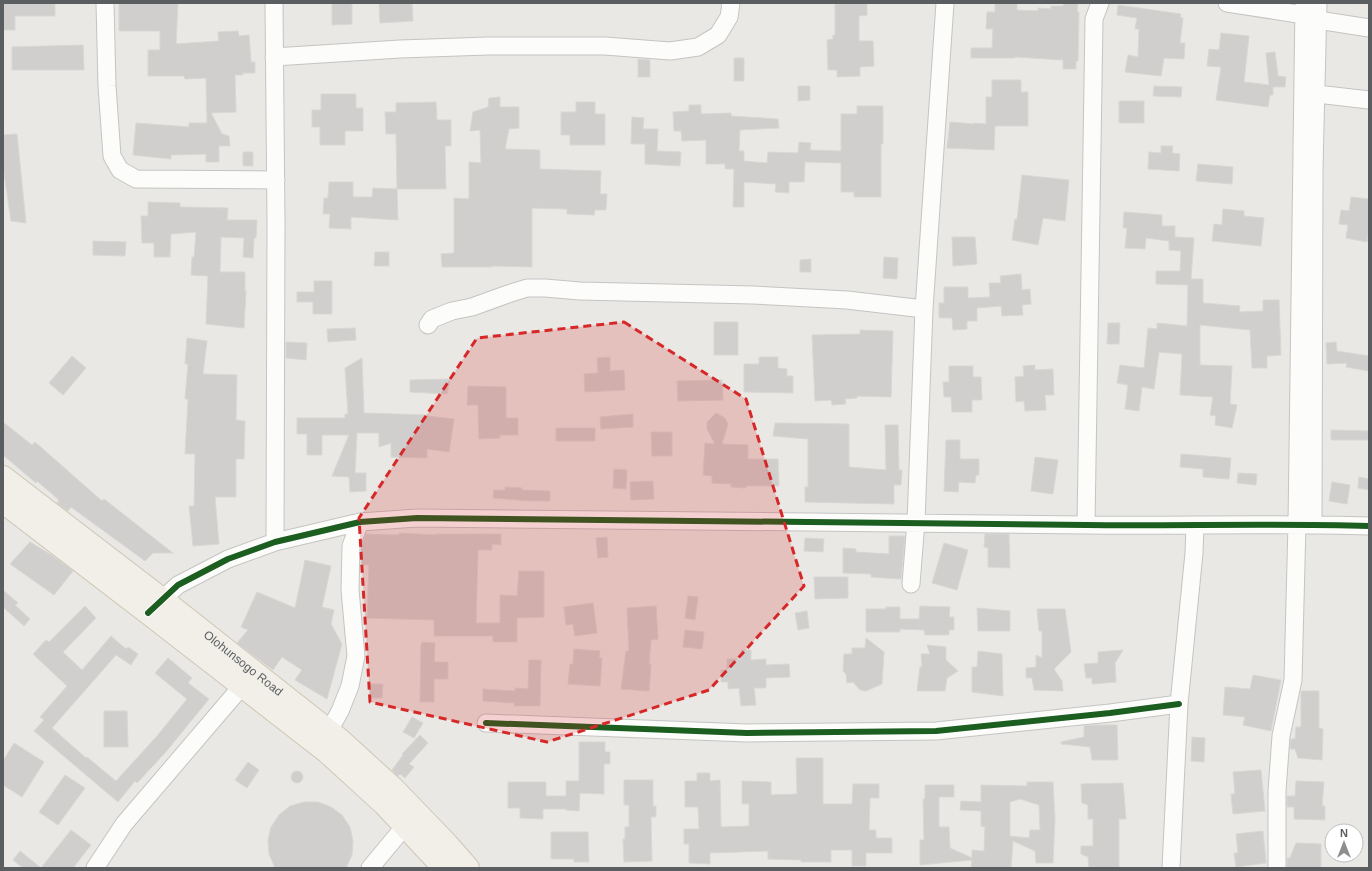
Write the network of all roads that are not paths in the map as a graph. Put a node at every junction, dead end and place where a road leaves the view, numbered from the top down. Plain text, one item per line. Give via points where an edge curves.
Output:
1 (105, 3) edge
2 (274, 3) edge
3 (731, 3) edge
4 (945, 3) edge
5 (1088, 3) edge
6 (1100, 3) edge
7 (1227, 3) edge
8 (1318, 3) edge
9 (1309, 13) edge
10 (1094, 19) junction
11 (1369, 28) edge
12 (274, 57) junction
13 (1317, 94) junction
14 (1369, 100) edge
15 (276, 180) junction
16 (924, 309) junction
17 (428, 325) dead end
18 (3, 478) edge
19 (3, 502) edge
20 (360, 522) junction
21 (916, 522) junction
22 (1305, 524) junction
23 (1086, 525) junction
24 (1195, 525) junction
25 (1369, 526) edge
26 (275, 542) junction
27 (911, 584) dead end
28 (155, 606) junction
29 (242, 686) junction
30 (1179, 704) junction
31 (486, 723) dead end
32 (329, 731) junction
33 (405, 826) junction
34 (95, 868) edge
35 (370, 868) edge
36 (444, 868) edge
37 (468, 868) edge
38 (1171, 868) edge
39 (1277, 868) edge

1 - 15 street via 112,156 120,170 136,178
2 - 12 street
3 - 12 street via 729,17 718,35 698,47 670,51 605,46 488,46
4 - 16 street
5 - 10 street
6 - 10 street
7 - 9 street
8 - 9 street
9 - 11 street
9 - 13 street
9 - 22 street
10 - 23 street
12 - 15 street
13 - 14 street
13 - 22 street
15 - 26 street
16 - 17 street via 832,299 527,288 472,307 452,311 432,320
16 - 21 street
18 - 28 main road, Olohunsogo Road
19 - 28 main road, Olohunsogo Road
20 - 21 street via 417,518
20 - 26 street
20 - 32 street via 351,546 350,590 356,656 350,686
21 - 23 street
21 - 27 street
22 - 24 street
22 - 25 street
22 - 39 street via 1293,680 1281,736 1277,791
23 - 24 street
24 - 30 street
26 - 28 street via 228,559 178,585
28 - 29 main road, Olohunsogo Road
28 - 32 main road, Olohunsogo Road
29 - 33 main road, Olohunsogo Road via 326,752
29 - 34 street via 124,824
30 - 31 street via 936,731 747,733
30 - 38 street
32 - 37 main road, Olohunsogo Road via 394,789
33 - 35 street
33 - 36 main road, Olohunsogo Road

